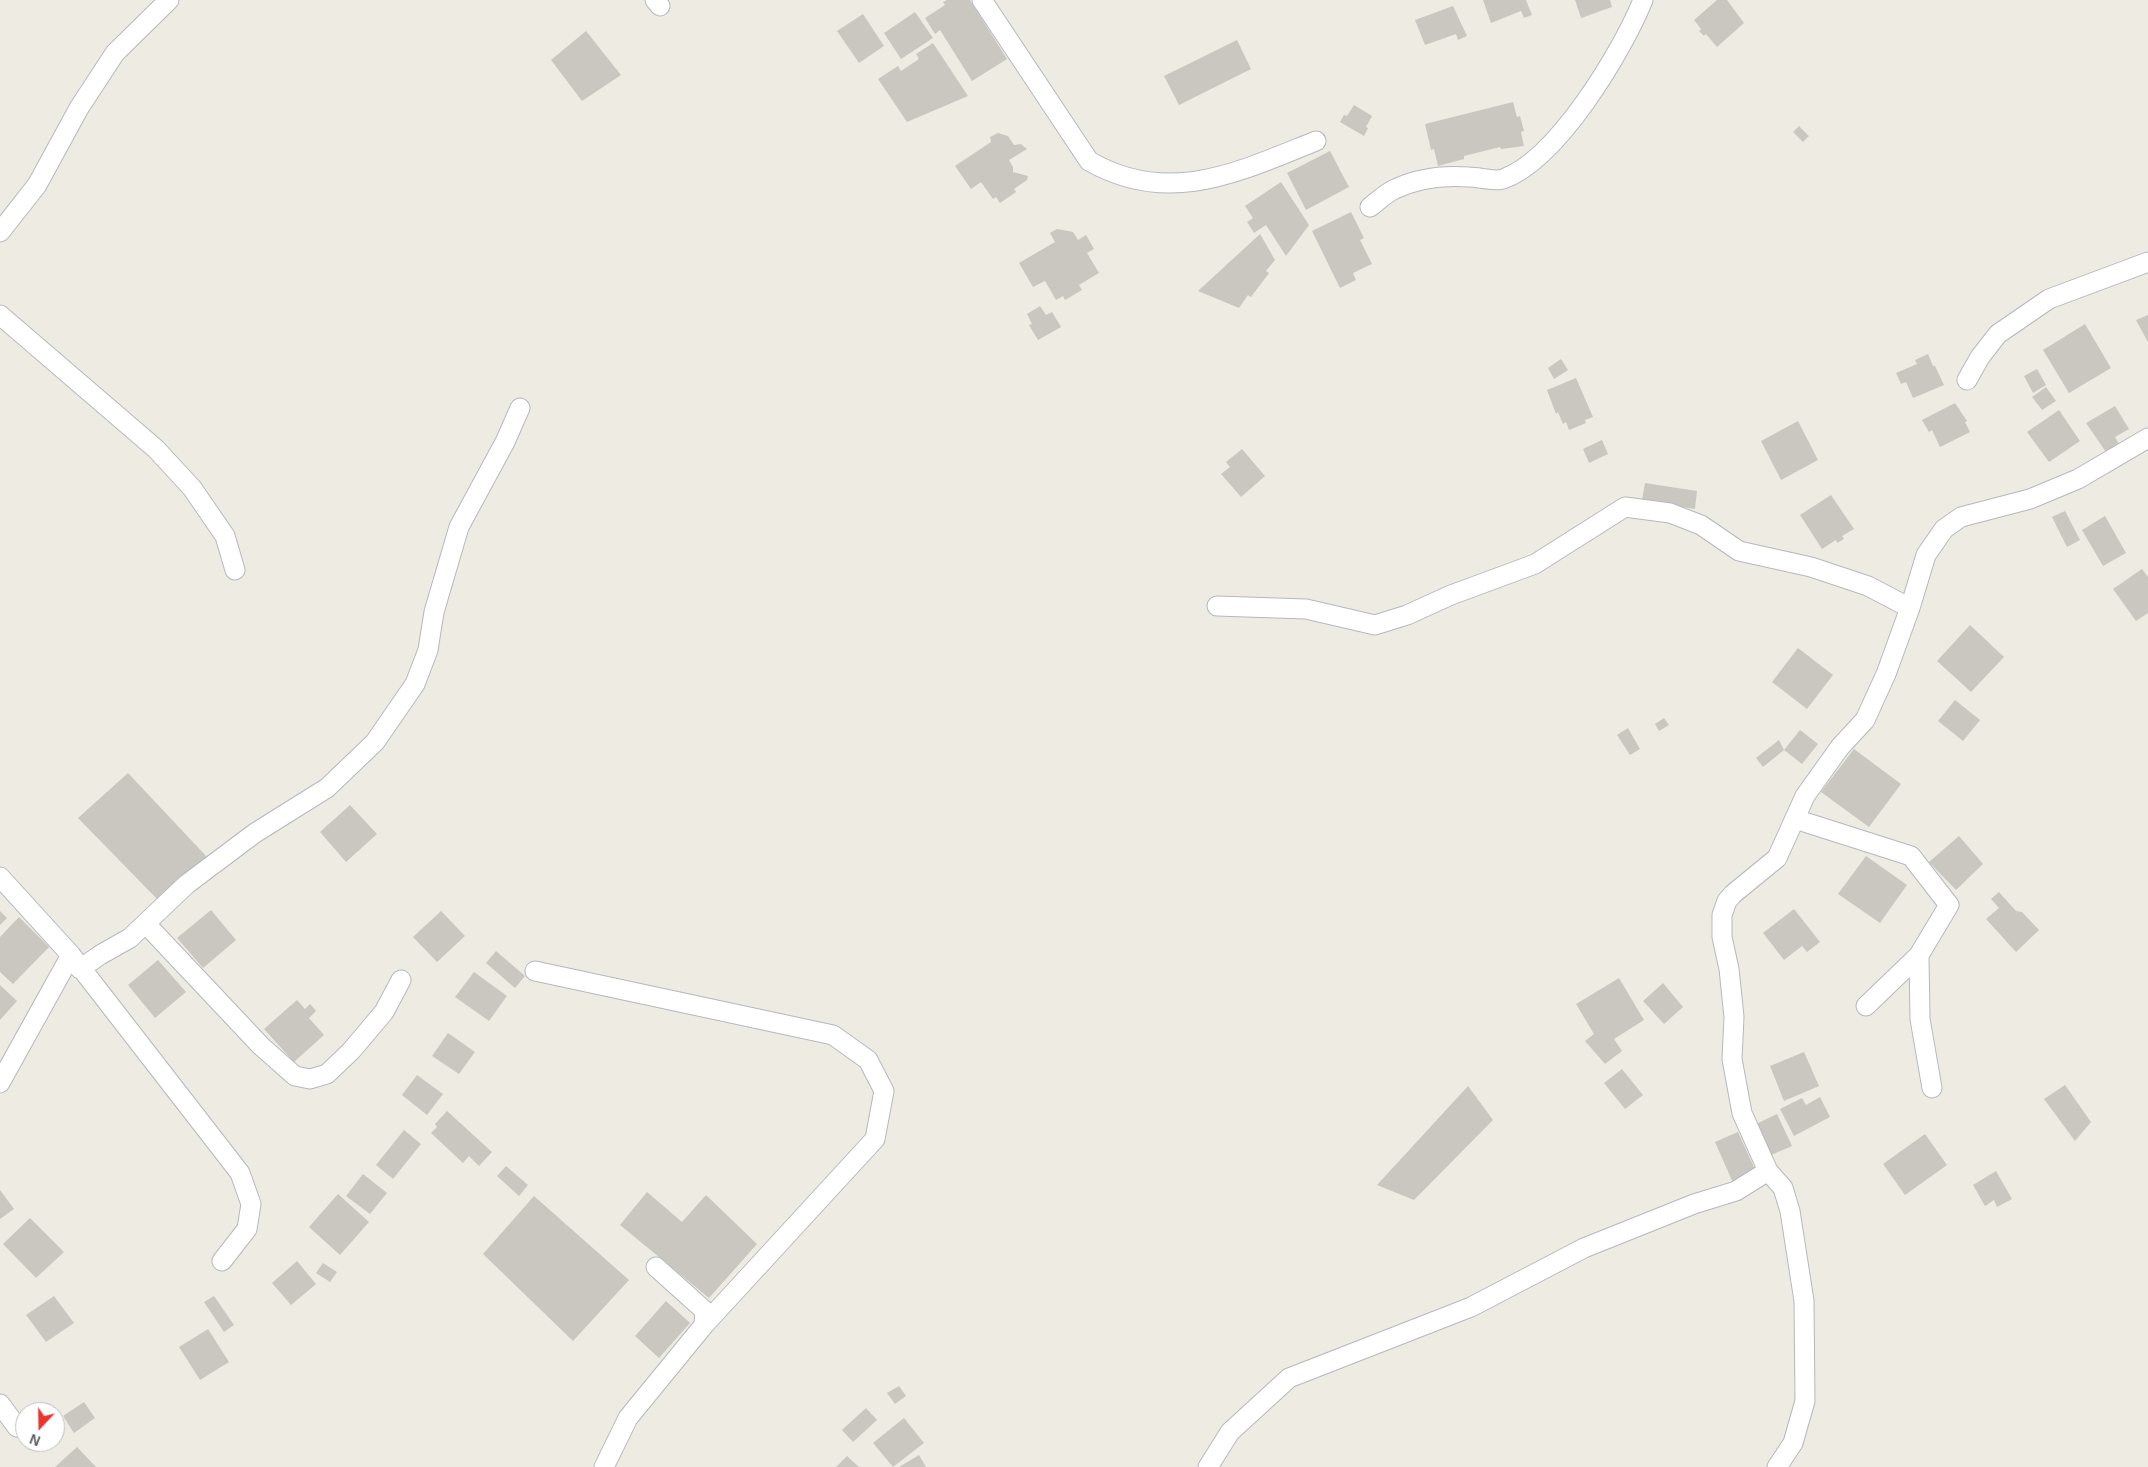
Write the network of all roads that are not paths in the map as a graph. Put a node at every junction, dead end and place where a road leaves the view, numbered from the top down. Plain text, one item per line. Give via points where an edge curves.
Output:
1 (982, 0) edge
2 (1643, 0) edge
3 (161, 2) edge
4 (1316, 141) dead end
5 (1370, 207) dead end
6 (2, 227) edge
7 (2148, 262) edge
8 (0, 315) edge
9 (1967, 380) dead end
10 (520, 408) dead end
11 (2148, 438) edge
12 (235, 570) dead end
13 (1217, 606) dead end
14 (1910, 608) junction
15 (1795, 819) junction
16 (0, 877) edge
17 (146, 924) junction
18 (1919, 955) junction
19 (75, 962) junction
20 (535, 971) dead end
21 (401, 980) dead end
22 (1866, 1006) dead end
23 (0, 1082) edge
24 (1932, 1088) dead end
25 (1768, 1171) junction
26 (222, 1261) dead end
27 (656, 1267) dead end
28 (704, 1325) junction
29 (0, 1404) edge
30 (15, 1424) edge
31 (604, 1467) edge
32 (1208, 1467) edge
33 (1777, 1467) edge

1 - 4 street via 1089,161 1106,170 1134,180 1184,184 1238,171
2 - 5 street via 1621,46 1585,102 1560,135 1524,167 1501,180 1446,176 1424,180 1395,189
3 - 6 street via 115,53 79,108 37,185
7 - 9 street via 2049,299 1998,334
8 - 12 street via 156,449 192,488 225,536
10 - 17 street via 459,527 434,612 428,650 415,684 375,742 328,788 255,833 187,884
11 - 14 street via 2078,479 2030,499 1962,517 1944,529 1926,555
13 - 14 street via 1306,609 1375,625 1535,564 1625,507 1670,513 1701,525 1739,551 1820,570 1868,586
14 - 15 street via 1865,720 1840,747 1811,788
15 - 18 street via 1911,856 1949,906
15 - 25 street via 1777,858 1733,894 1722,915 1722,937 1733,1007 1734,1068 1742,1113
16 - 19 street
17 - 19 street via 130,938 100,954
17 - 21 street via 261,1046 294,1076 310,1079 327,1074 384,1012
18 - 22 street
18 - 24 street via 1920,1019
19 - 23 street
19 - 26 street via 240,1173 251,1204 247,1229
20 - 28 street via 833,1035 868,1060 884,1091 875,1139
25 - 32 street via 1736,1191 1694,1204 1584,1248 1471,1307 1290,1378 1230,1432
25 - 33 street via 1783,1188 1790,1211 1804,1301 1805,1401 1793,1443
27 - 28 street via 704,1310
28 - 31 street via 628,1418
29 - 30 street

